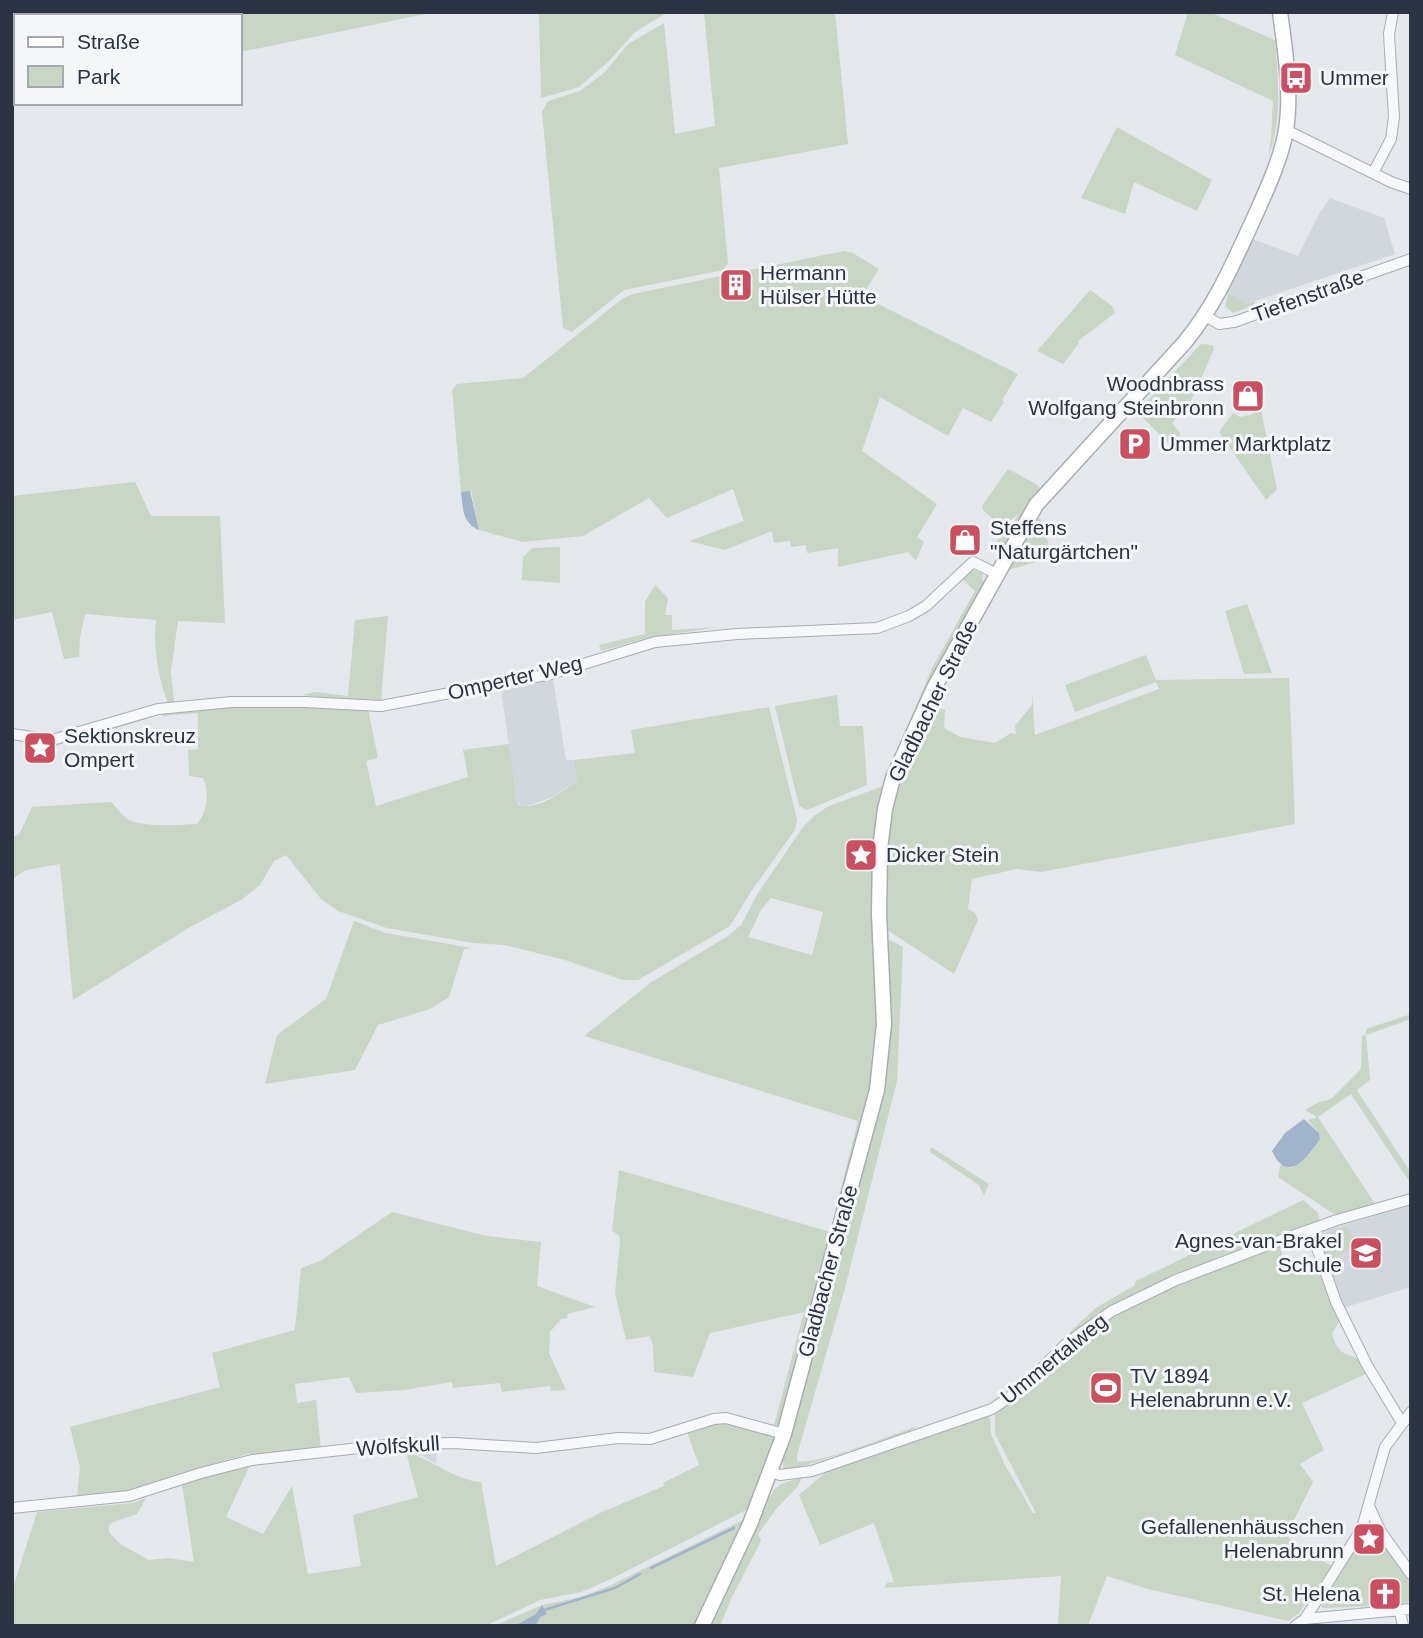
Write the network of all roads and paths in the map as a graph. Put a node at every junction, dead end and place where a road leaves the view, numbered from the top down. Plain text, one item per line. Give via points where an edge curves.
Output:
1 (1280, 12) edge
2 (1393, 12) edge
3 (1286, 130) junction
4 (1373, 173) junction
5 (1411, 189) edge
6 (1411, 259) edge
7 (1206, 316) junction
8 (997, 574) junction
9 (12, 734) edge
10 (1411, 1199) edge
11 (1311, 1231) junction
12 (1411, 1412) edge
13 (1402, 1423) junction
14 (784, 1434) junction
15 (771, 1472) junction
16 (1369, 1506) junction
17 (12, 1508) edge
18 (1411, 1574) edge
19 (1406, 1610) edge
20 (1306, 1619) junction
21 (702, 1626) edge
22 (1295, 1626) edge
23 (1402, 1626) edge

1 - 3 main road, Gladbacher Straße via 1288,79
2 - 4 street via 1389,34 1394,117 1391,139
3 - 4 street
3 - 7 main road, Gladbacher Straße via 1267,187
4 - 5 street
6 - 7 street, Tiefenstraße via 1234,322 1219,324
7 - 8 main road, Gladbacher Straße via 1036,505
8 - 9 street, Omperter Weg via 973,562 926,606 877,628 655,642 551,674 381,706 232,702 159,709 52,740
8 - 14 main road, Gladbacher Straße via 934,688 893,778 880,849 884,1024 877,1090
10 - 11 street, Ummertalweg
11 - 13 street via 1336,1302
11 - 15 street, Ummertalweg via 1175,1280 1112,1311 1066,1344 1021,1389 992,1409 813,1471
12 - 13 street
13 - 16 street via 1385,1447
14 - 15 main road, Gladbacher Straße
14 - 17 street, Wolfskull via 726,1418 650,1439 618,1438 536,1448 395,1444 252,1460 129,1496
15 - 21 main road, Gladbacher Straße
16 - 18 street
16 - 20 street via 1362,1528
19 - 20 street
19 - 23 street
20 - 22 street

